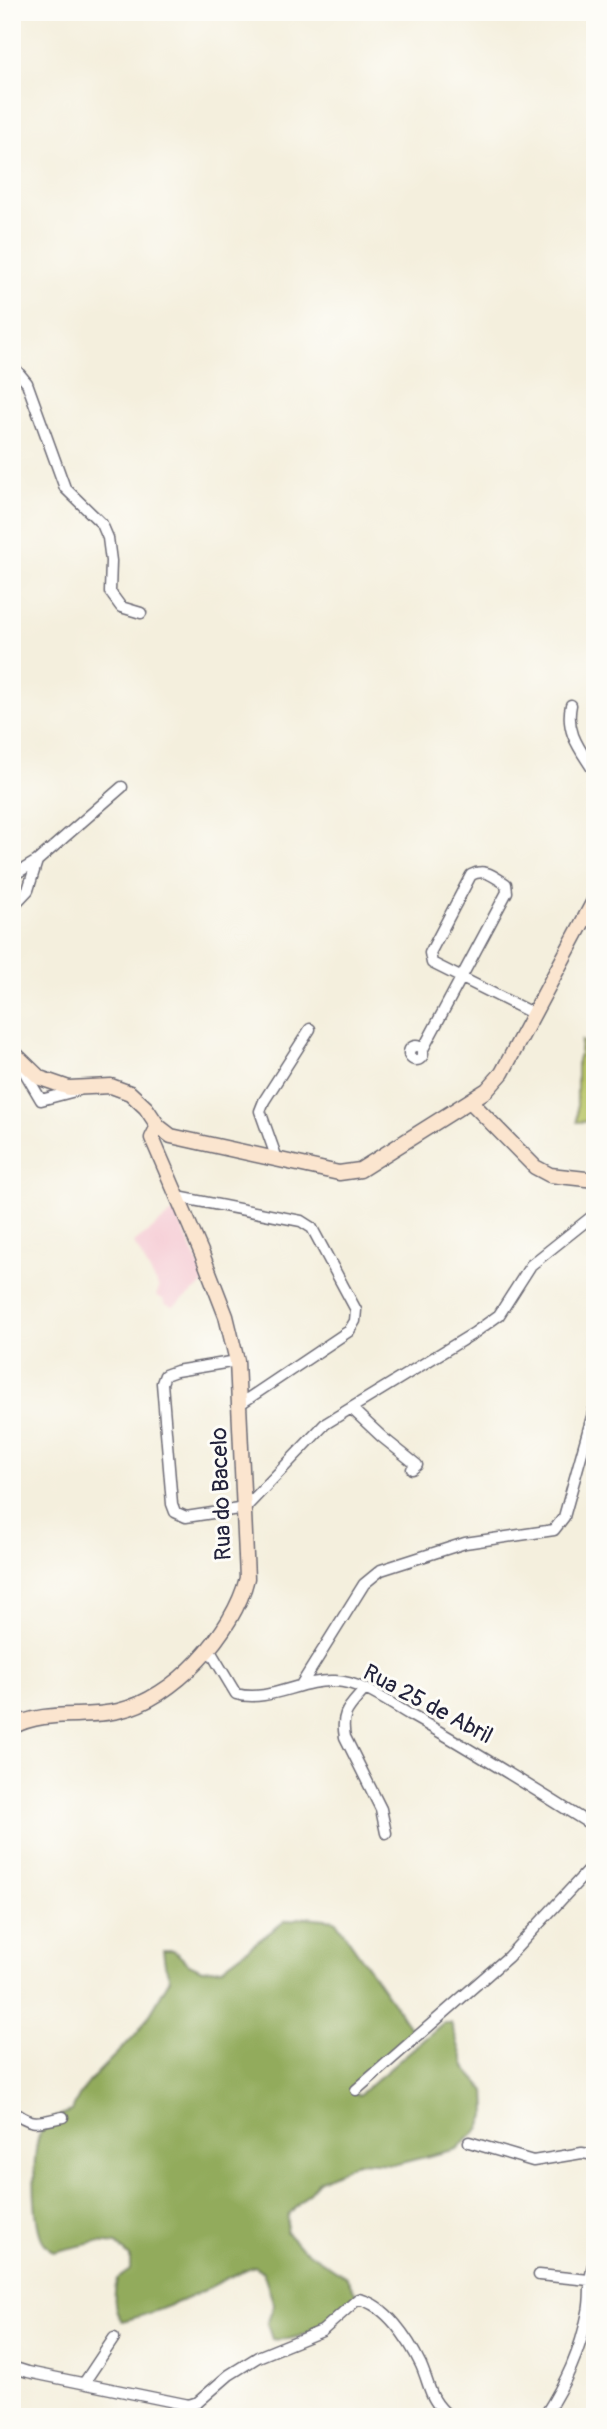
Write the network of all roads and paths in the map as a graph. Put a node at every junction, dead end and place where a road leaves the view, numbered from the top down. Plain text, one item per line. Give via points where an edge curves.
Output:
1 (12, 365) edge
2 (141, 613) dead end
3 (570, 705) dead end
4 (595, 773) edge
5 (122, 787) dead end
6 (37, 860) junction
7 (12, 876) edge
8 (595, 899) edge
9 (12, 907) edge
10 (463, 978) junction
11 (534, 1014) junction
12 (310, 1029) dead end
13 (422, 1051) dead end
14 (13, 1054) edge
15 (88, 1087) junction
16 (470, 1101) junction
17 (158, 1126) junction
18 (172, 1136) junction
19 (277, 1159) junction
20 (161, 1161) junction
21 (595, 1180) edge
22 (178, 1197) junction
23 (595, 1214) edge
24 (237, 1361) junction
25 (240, 1404) junction
26 (595, 1406) edge
27 (351, 1408) junction
28 (412, 1469) dead end
29 (245, 1508) junction
30 (209, 1649) junction
31 (301, 1685) junction
32 (365, 1689) junction
33 (12, 1727) edge
34 (595, 1827) edge
35 (386, 1833) dead end
36 (595, 1863) edge
37 (356, 2090) dead end
38 (12, 2110) edge
39 (63, 2117) dead end
40 (469, 2143) dead end
41 (595, 2155) edge
42 (595, 2259) edge
43 (539, 2275) dead end
44 (589, 2280) junction
45 (114, 2338) dead end
46 (12, 2367) edge
47 (84, 2383) junction
48 (450, 2417) edge
49 (544, 2417) edge

1 - 2 street via 27,383 65,488 102,524 111,561 110,592 121,607
3 - 4 street via 567,720
5 - 6 street
6 - 7 street
6 - 9 street via 29,890
8 - 11 street
10 - 10 street via 432,963 430,953 471,875 485,871 506,884 507,891
10 - 11 street
10 - 13 street
11 - 16 street via 502,1073
12 - 19 street via 260,1111
14 - 15 street via 40,1078 69,1088
14 - 15 street via 41,1100
15 - 17 street via 111,1086 130,1093
16 - 19 street via 360,1170 339,1173
16 - 21 street via 535,1167 550,1175
17 - 18 street
17 - 20 street, Rua do Bacelo via 152,1138
18 - 19 street
18 - 20 street
20 - 22 street, Rua do Bacelo
22 - 24 street, Rua do Bacelo via 226,1316
22 - 25 street via 301,1221 312,1228 356,1310 349,1331
23 - 27 street via 531,1265 499,1315
24 - 25 street, Rua do Bacelo
24 - 29 street via 176,1371 165,1375 162,1383 175,1512 186,1517
25 - 29 street, Rua do Bacelo
26 - 31 street via 564,1517 554,1530 465,1544 381,1570 364,1584
27 - 28 street via 417,1465
27 - 29 street via 325,1424
29 - 30 street, Rua do Bacelo via 247,1577 243,1593
30 - 31 street, Rua 25 de Abril via 236,1694 250,1698
30 - 33 street, Rua do Bacelo via 180,1678 133,1707 35,1718
31 - 32 street, Rua 25 de Abril via 335,1681
32 - 34 street, Rua 25 de Abril
32 - 35 street via 344,1714 342,1724 381,1809
36 - 37 street via 508,1957
38 - 39 street via 25,2121 37,2123
40 - 41 street via 533,2161 582,2152
42 - 44 street
43 - 44 street
44 - 49 street via 589,2308 579,2353
45 - 47 street
46 - 47 street
47 - 48 street via 174,2403 198,2402 258,2357 322,2331 358,2299 378,2308 398,2328 420,2363 429,2393

